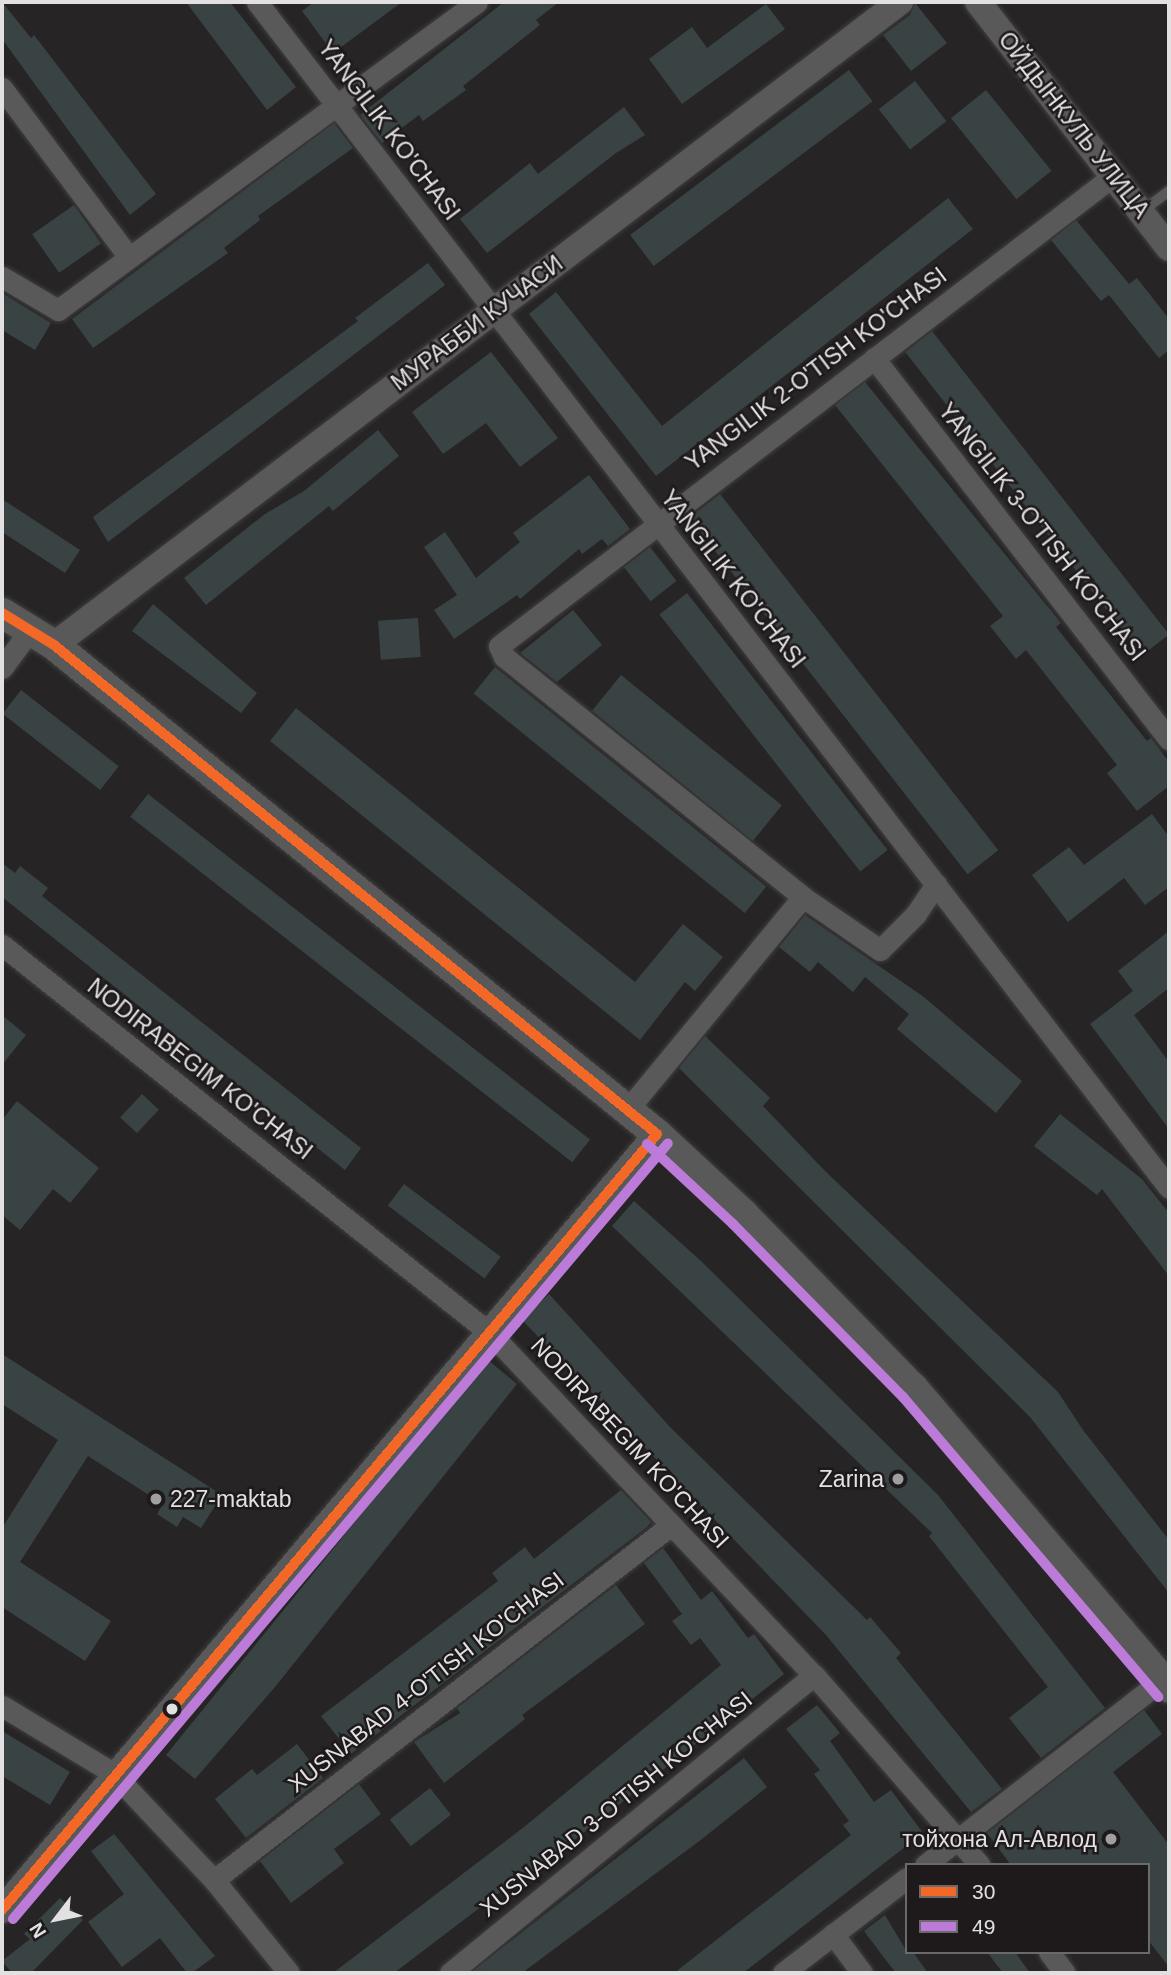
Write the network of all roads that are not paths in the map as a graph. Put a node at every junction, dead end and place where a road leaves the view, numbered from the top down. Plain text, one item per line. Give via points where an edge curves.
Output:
1 (257, 2) edge
2 (477, 2) edge
3 (900, 2) edge
4 (978, 2) edge
5 (2, 88) edge
6 (336, 104) junction
7 (1113, 176) junction
8 (1169, 191) edge
9 (1141, 212) junction
10 (1169, 248) edge
11 (129, 257) junction
12 (2, 276) edge
13 (494, 311) junction
14 (874, 358) junction
15 (658, 524) junction
16 (2, 612) edge
17 (42, 638) junction
18 (2, 668) edge
19 (1169, 739) edge
20 (936, 884) junction
21 (803, 897) junction
22 (2, 945) edge
23 (628, 1109) junction
24 (657, 1134) junction
25 (1169, 1188) edge
26 (491, 1334) junction
27 (671, 1525) junction
28 (814, 1675) junction
29 (1166, 1684) edge
30 (2, 1706) edge
31 (113, 1773) junction
32 (959, 1839) junction
33 (928, 1863) edge
34 (978, 1863) edge
35 (214, 1880) junction
36 (905, 1880) edge
37 (2, 1909) edge
38 (833, 1934) junction
39 (1051, 1954) edge
40 (289, 1973) edge
41 (450, 1973) edge
42 (783, 1973) edge
43 (862, 1973) edge
44 (1065, 1973) edge

1 - 6 street, YANGILIK KO'CHASI
2 - 6 street
3 - 13 street, МУРАББИ КУЧАСИ
4 - 7 street, ОЙДЫНКУЛЬ УЛИЦА
5 - 11 street
6 - 11 street
6 - 13 street, YANGILIK KO'CHASI
7 - 9 street, ОЙДЫНКУЛЬ УЛИЦА
7 - 14 street, YANGILIK 2-O'TISH KO'CHASI
8 - 9 lane
9 - 10 street, ОЙДЫНКУЛЬ УЛИЦА
11 - 12 street via 58,310
13 - 15 street, YANGILIK KO'CHASI
13 - 17 street, МУРАББИ КУЧАСИ
14 - 15 street, YANGILIK 2-O'TISH KO'CHASI
14 - 19 street, YANGILIK 3-O'TISH KO'CHASI
15 - 20 street, YANGILIK KO'CHASI
15 - 21 street, YANGILIK 2-O'TISH KO'CHASI via 499,651
16 - 17 main road
17 - 18 street
17 - 23 main road
20 - 21 street, YANGILIK 2-O'TISH KO'CHASI via 882,949
20 - 25 street, YANGILIK KO'CHASI
21 - 23 street
22 - 26 street, NODIRABEGIM KO'CHASI
23 - 24 main road
24 - 26 street
24 - 29 main road via 743,1214 913,1388
26 - 27 street, NODIRABEGIM KO'CHASI
26 - 31 street
27 - 28 street, NODIRABEGIM KO'CHASI
27 - 35 street, XUSNABAD 4-O'TISH KO'CHASI
28 - 32 street, NODIRABEGIM KO'CHASI
28 - 41 street, XUSNABAD 3-O'TISH KO'CHASI
29 - 32 street
30 - 31 street
31 - 35 street
31 - 37 street
32 - 33 street
32 - 34 street, NODIRABEGIM KO'CHASI
35 - 40 street
36 - 38 street
38 - 42 street
38 - 43 street
39 - 44 street

